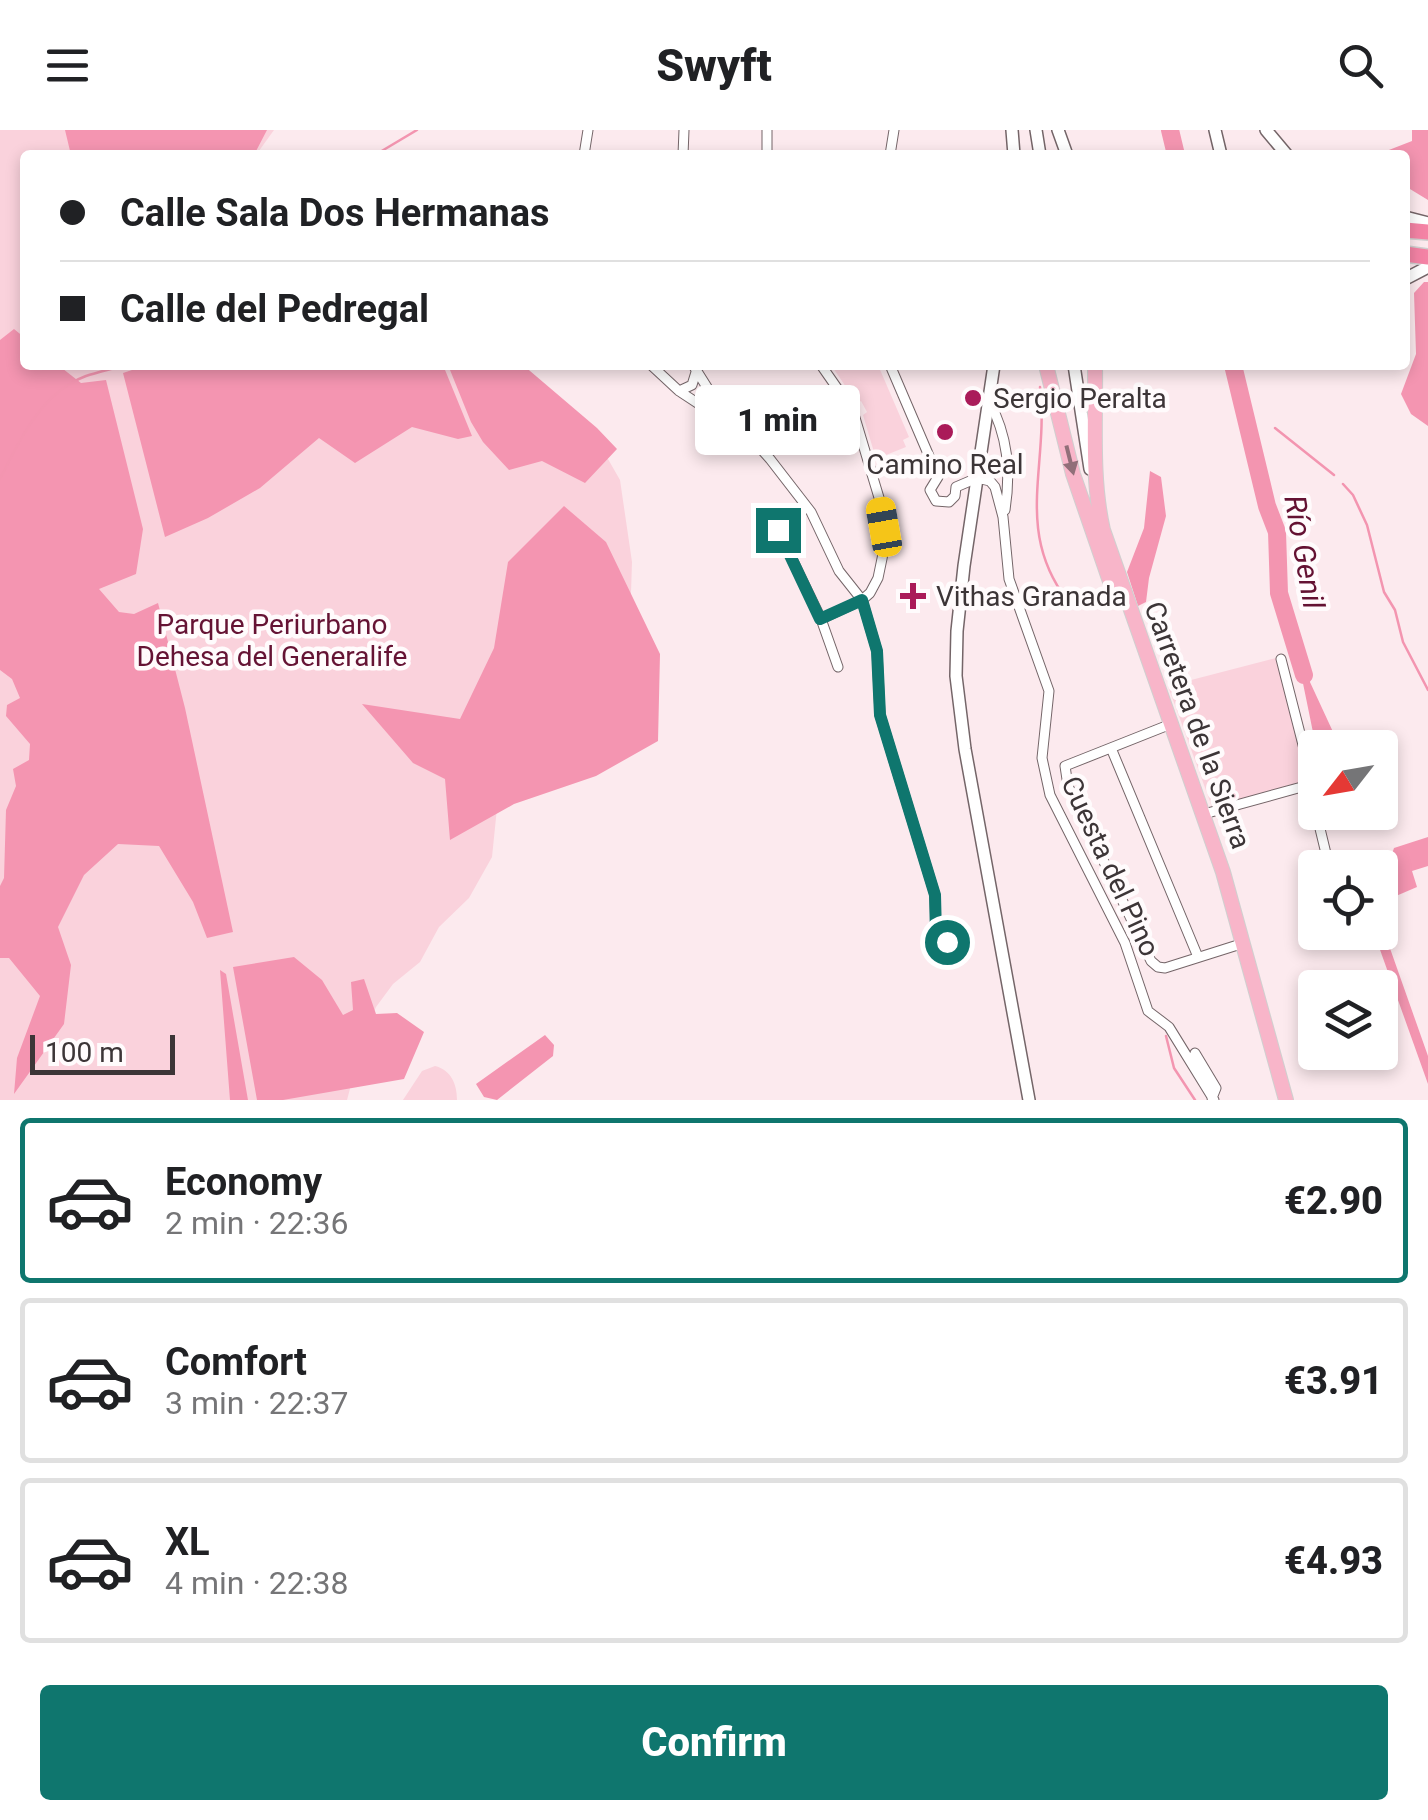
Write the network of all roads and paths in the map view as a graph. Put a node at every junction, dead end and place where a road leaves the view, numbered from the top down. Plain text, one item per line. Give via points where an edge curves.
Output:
1 (1266, 130) edge
2 (1282, 150) edge
3 (657, 370) edge
4 (694, 370) edge
5 (695, 370) edge
6 (824, 370) edge
7 (892, 370) edge
8 (993, 370) edge
9 (1047, 370) edge
10 (1075, 370) edge
11 (1094, 370) edge
12 (679, 390) junction
13 (989, 401) junction
14 (728, 421) junction
15 (938, 477) junction
16 (977, 478) junction
17 (956, 487) junction
18 (1095, 492) junction
19 (1002, 517) junction
20 (778, 530) dead end
21 (862, 600) junction
22 (820, 619) junction
23 (1281, 659) dead end
24 (838, 667) dead end
25 (1152, 669) junction
26 (1172, 724) junction
27 (1299, 730) edge
28 (1111, 748) junction
29 (1298, 787) edge
30 (1204, 814) junction
31 (936, 934) dead end
32 (1244, 943) junction
33 (1198, 957) junction
34 (1195, 1053) dead end
35 (1213, 1099) edge
36 (1028, 1100) edge
37 (1286, 1100) edge

1 - 2 street
3 - 12 street
4 - 12 street via 692,385
5 - 14 street
6 - 21 street via 853,412 880,501 882,565
7 - 15 street
8 - 13 street
9 -> 25 main road via 1090,529 1131,635
10 - 18 street, Carretera de la Sierra
11 - 18 main road
12 - 14 street
13 - 16 street
13 - 19 street, Cuesta del Pino via 1007,453
14 - 21 street via 789,480
15 - 17 street
15 - 17 street via 930,490 936,501 952,500
16 - 17 street
16 - 19 street, Cuesta del Pino via 995,487
16 - 36 street via 956,676
18 - 25 main road, Carretera de la Sierra
19 - 35 street, Cuesta del Pino via 1009,579 1049,691 1042,758 1050,795 1125,943 1148,1011 1169,1027
20 - 22 street
21 - 22 street
21 - 31 street via 877,651 880,715 935,895
22 - 24 street
23 - 27 street
25 - 26 main road, Carretera de la Sierra
26 - 28 street
26 - 30 main road, Carretera de la Sierra
28 - 33 street
28 - 33 street via 1065,766 1073,801 1151,961 1165,968
29 - 30 street
30 - 32 main road, Carretera de la Sierra
32 - 33 street
32 - 37 main road, Carretera de la Sierra
34 - 35 street via 1216,1088

